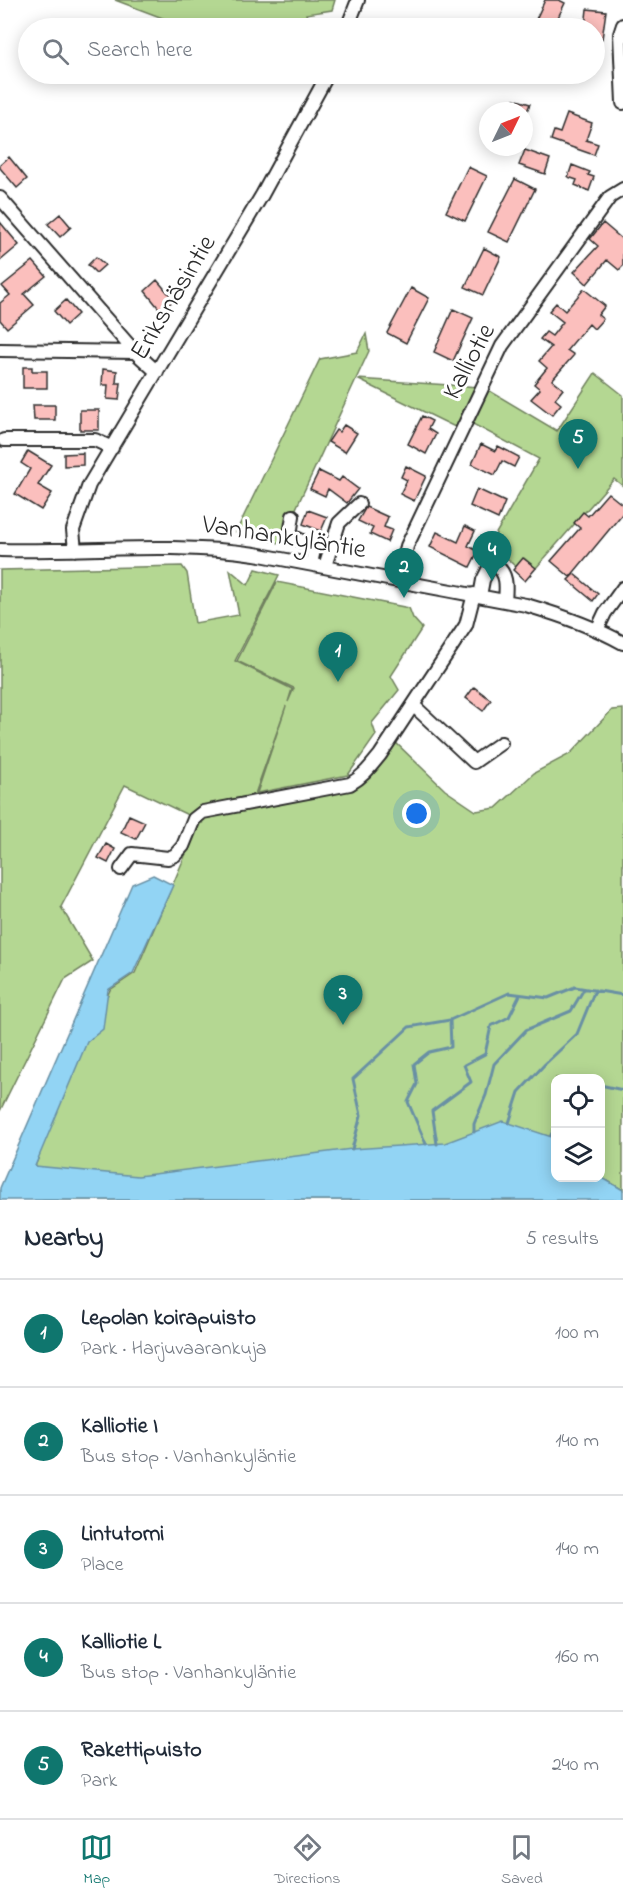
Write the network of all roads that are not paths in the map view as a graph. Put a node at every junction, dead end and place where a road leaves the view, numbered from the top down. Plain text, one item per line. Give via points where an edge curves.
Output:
1 (358, 0) edge
2 (351, 18) edge
3 (623, 25) edge
4 (323, 84) edge
5 (623, 101) edge
6 (623, 189) edge
7 (0, 198) edge
8 (0, 350) edge
9 (135, 352) junction
10 (157, 372) junction
11 (4, 440) dead end
12 (112, 448) junction
13 (359, 504) dead end
14 (293, 516) dead end
15 (0, 550) edge
16 (75, 550) junction
17 (311, 564) junction
18 (325, 566) junction
19 (400, 580) junction
20 (623, 588) edge
21 (477, 595) junction
22 (505, 601) junction
23 (597, 630) junction
24 (623, 643) edge
25 (413, 705) junction
26 (501, 743) dead end
27 (121, 869) dead end

1 - 2 street
3 - 5 street
4 - 10 street, Eriksnäsintie
6 - 19 street, Kalliotie via 610,197 502,345 407,546
7 - 9 street
8 - 9 street
9 - 10 street
10 - 12 street, Eriksnäsintie
11 - 12 street via 95,440
12 - 16 street, Eriksnäsintie via 89,485 78,513 73,530
13 - 18 street via 339,523
14 - 17 street via 290,535 312,546
15 - 16 street, Vanhankyläntie
16 - 17 street, Vanhankyläntie via 221,549
17 - 18 street, Vanhankyläntie
18 - 19 street, Vanhankyläntie
19 - 21 street, Vanhankyläntie
20 - 23 street
21 - 22 street, Vanhankyläntie
21 - 22 street via 487,570 496,566 505,577
21 - 25 street via 466,625
22 - 23 street, Vanhankyläntie
23 - 24 street, Vanhankyläntie
25 - 26 street via 474,762
25 - 27 street via 369,769 356,781 203,812 194,819 175,855 168,858 132,854

